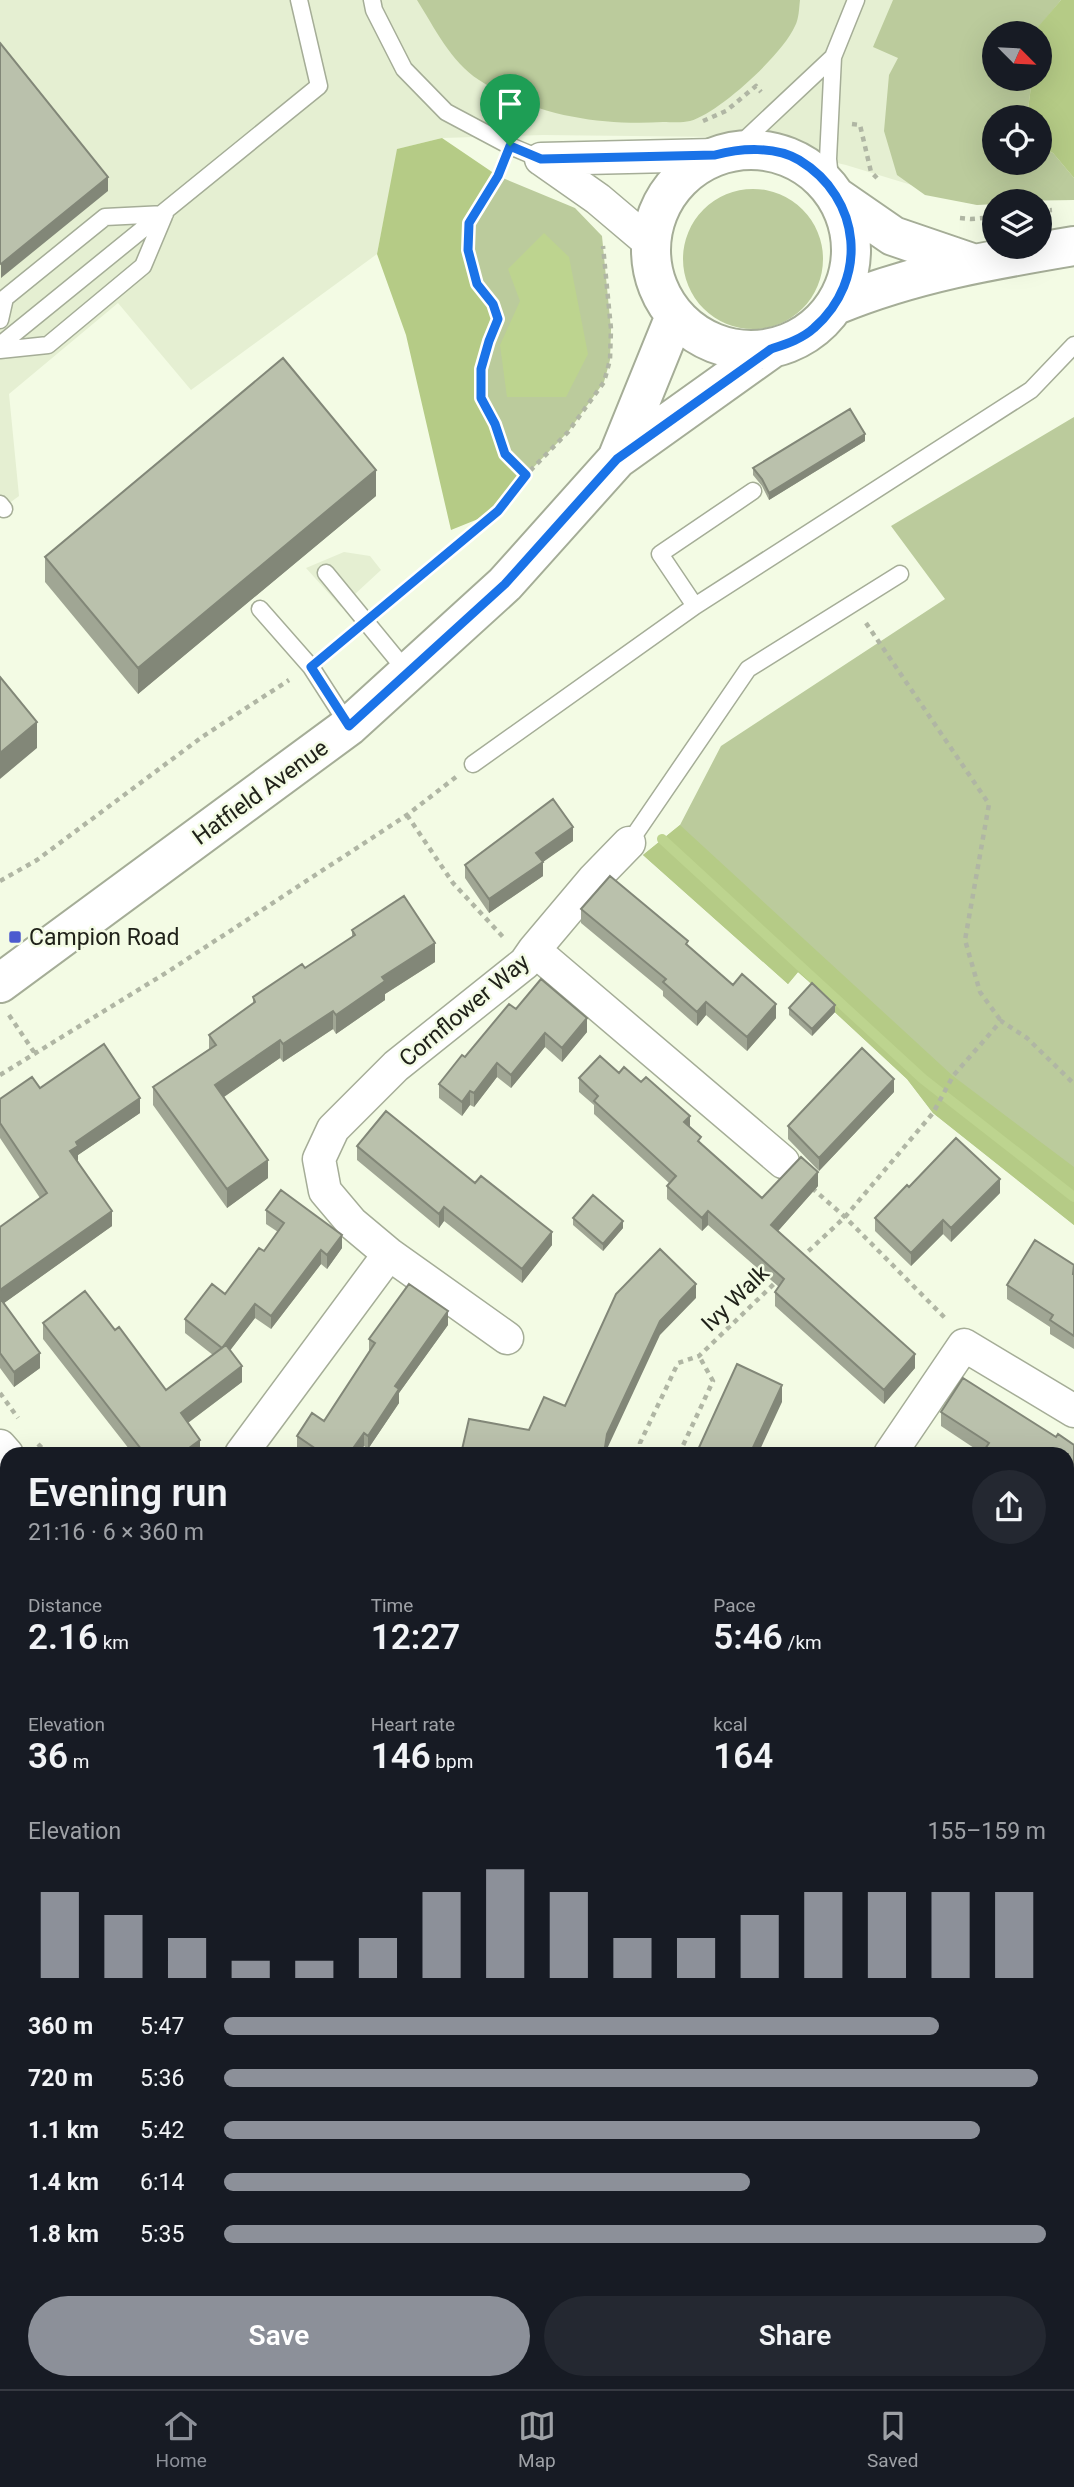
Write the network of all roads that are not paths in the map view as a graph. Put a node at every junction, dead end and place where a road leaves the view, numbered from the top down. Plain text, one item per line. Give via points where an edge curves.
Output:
1 (299, 0) edge
2 (372, 0) edge
3 (856, 0) edge
4 (833, 57) junction
5 (725, 152) junction
6 (541, 159) junction
7 (834, 192) junction
8 (165, 214) junction
9 (650, 243) junction
10 (1074, 246) edge
11 (972, 263) junction
12 (836, 306) junction
13 (675, 316) junction
14 (0, 320) edge
15 (1074, 345) edge
16 (0, 348) edge
17 (771, 349) junction
18 (617, 459) junction
19 (752, 491) dead end
20 (326, 572) dead end
21 (900, 574) dead end
22 (695, 606) junction
23 (260, 609) dead end
24 (408, 673) junction
25 (349, 726) junction
26 (473, 764) road end
27 (629, 843) joint
28 (529, 956) junction
29 (3, 998) edge
30 (783, 1162) road end
31 (389, 1254) junction
32 (507, 1338) dead end
33 (1074, 1411) edge
34 (246, 1447) edge
35 (895, 1447) edge

1 - 8 lane via 319,86
2 - 6 lane via 404,69 446,111
3 - 4 lane
4 - 5 lane
4 - 7 lane via 828,159
5 - 6 street
5 - 7 street via 774,151 799,160
5 - 9 street via 702,161 673,186 659,207
6 - 9 street
7 - 11 street via 893,236
7 - 12 street via 851,232 852,257
8 - 14 lane via 105,217 5,298
8 - 16 lane
8 - 16 lane via 144,266 48,345
9 - 13 street via 655,277
10 - 11 street
11 - 12 street via 877,288
12 - 17 street via 813,330
13 - 17 street via 699,337 732,349
13 - 18 street, Hatfield Avenue
15 - 22 lane via 1031,390
17 - 18 street, Hatfield Avenue
18 - 24 street, Hatfield Avenue via 505,584
19 - 22 lane via 660,554
20 - 24 lane
21 - 27 lane via 748,669
22 - 26 lane
23 - 25 lane via 311,667
24 - 25 street, Hatfield Avenue
25 - 29 street, Hatfield Avenue
27 - 28 street
28 - 30 street, Cornflower Way
28 - 31 street, Cornflower Way via 396,1066 333,1129 323,1149 319,1159 325,1191 352,1223
31 - 32 street, Cornflower Way
31 - 34 street
33 - 35 street via 964,1345

